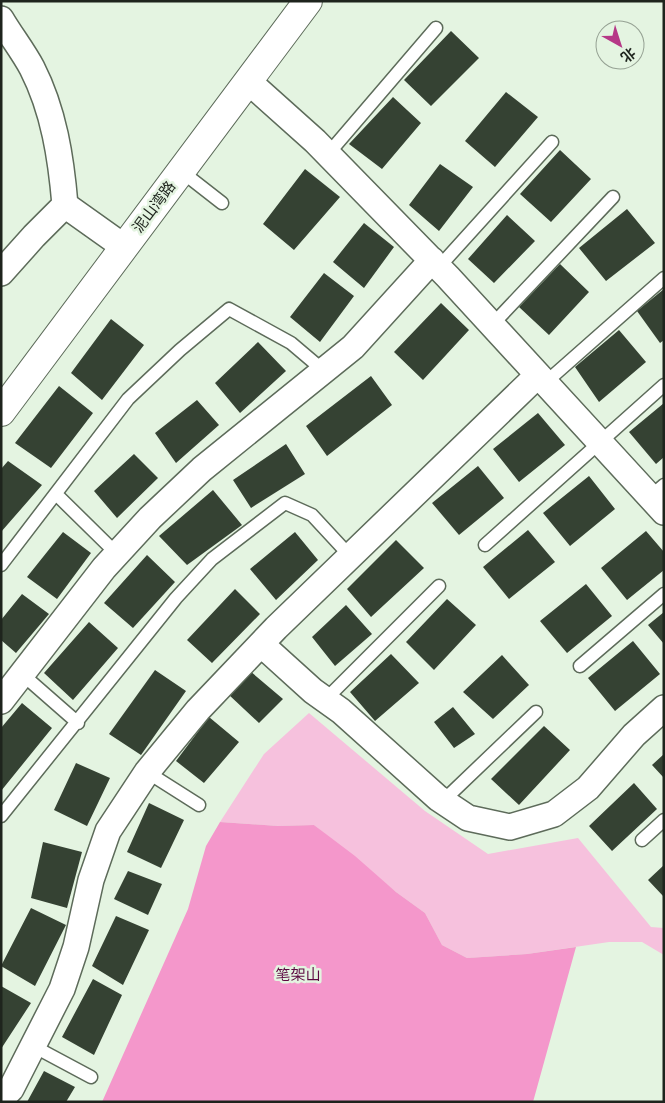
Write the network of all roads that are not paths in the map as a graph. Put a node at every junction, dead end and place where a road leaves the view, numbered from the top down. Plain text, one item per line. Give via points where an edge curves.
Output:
1 (308, 1) edge
2 (1, 20) edge
3 (436, 28) dead end
4 (248, 81) junction
5 (552, 142) dead end
6 (328, 154) junction
7 (181, 171) junction
8 (613, 197) dead end
9 (222, 203) dead end
10 (65, 205) junction
11 (124, 247) junction
12 (436, 264) junction
13 (1, 273) edge
14 (664, 278) edge
15 (492, 325) junction
16 (324, 371) junction
17 (542, 379) junction
18 (664, 386) edge
19 (1, 412) edge
20 (600, 442) junction
21 (56, 494) junction
22 (659, 498) edge
23 (485, 545) dead end
24 (117, 554) junction
25 (350, 556) junction
26 (1, 565) edge
27 (439, 586) dead end
28 (664, 594) edge
29 (261, 644) junction
30 (580, 666) dead end
31 (22, 674) junction
32 (325, 700) junction
33 (1, 701) edge
34 (664, 708) edge
35 (536, 712) dead end
36 (78, 723) junction
37 (148, 772) junction
38 (443, 801) junction
39 (199, 805) dead end
40 (1, 816) edge
41 (664, 820) edge
42 (642, 840) dead end
43 (33, 1046) junction
44 (91, 1076) dead end
45 (1, 1099) edge

1 - 4 street, 泥山湾路
2 - 10 street via 32,68 52,116 62,166
3 - 6 lane
4 - 6 street
4 - 7 street, 泥山湾路
5 - 12 lane
6 - 12 street
7 - 9 lane
7 - 11 street, 泥山湾路
8 - 15 lane
10 - 11 street
10 - 13 street
11 - 19 street, 泥山湾路
12 - 15 street
12 - 16 street via 353,347
14 - 17 lane
15 - 17 street
16 - 21 lane via 291,343 230,309 128,399
16 - 24 street via 202,469
17 - 20 street
17 - 25 street
18 - 20 lane
20 - 22 street
20 - 23 lane
21 - 24 lane
21 - 26 lane
24 - 31 street
25 - 29 street
25 - 36 lane via 312,515 285,503 212,559 176,598
27 - 32 lane
28 - 30 lane
29 - 32 street
29 - 37 street via 198,710
31 - 33 street
31 - 36 lane
32 - 38 street
34 - 38 street via 634,735 588,788 554,814 510,828 468,818
35 - 38 lane
36 - 40 lane
37 - 39 lane
37 - 43 street via 108,831 91,880 76,947 62,989
41 - 42 lane
43 - 44 lane
43 - 45 street via 11,1089

